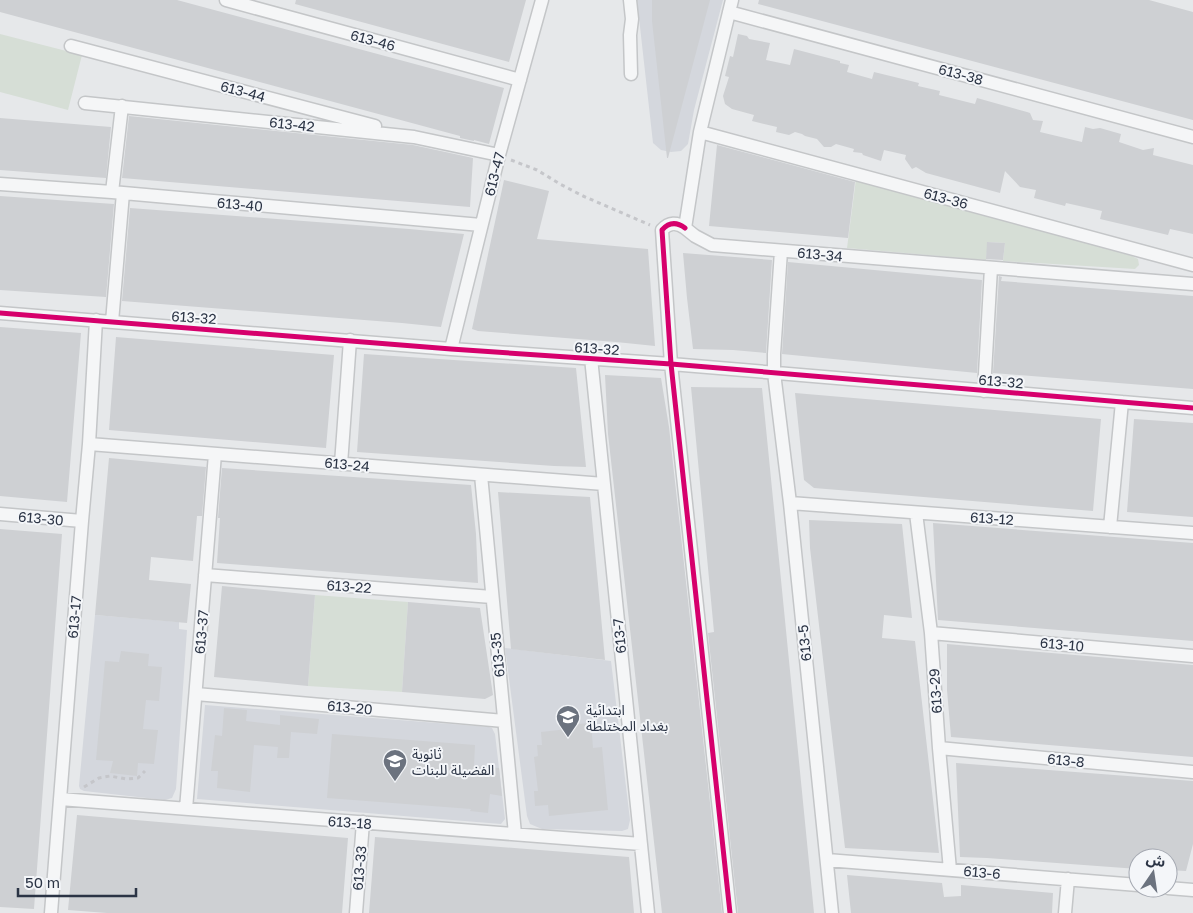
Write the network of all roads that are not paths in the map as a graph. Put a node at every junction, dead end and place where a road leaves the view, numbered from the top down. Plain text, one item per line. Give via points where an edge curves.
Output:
1 (226, 0) edge
2 (542, 0) edge
3 (630, 0) edge
4 (730, 6) edge
5 (72, 46) dead end
6 (631, 74) dead end
7 (520, 80) junction
8 (85, 102) dead end
9 (122, 106) junction
10 (700, 132) junction
11 (414, 137) junction
12 (1193, 137) edge
13 (498, 155) junction
14 (0, 184) edge
15 (117, 193) junction
16 (481, 226) junction
17 (685, 228) junction
18 (782, 251) junction
19 (1193, 265) edge
20 (991, 268) junction
21 (1193, 284) edge
22 (0, 313) edge
23 (96, 320) junction
24 (112, 322) junction
25 (350, 340) junction
26 (451, 349) junction
27 (591, 358) junction
28 (671, 364) junction
29 (774, 374) junction
30 (984, 391) junction
31 (1122, 402) junction
32 (1193, 408) edge
33 (89, 444) junction
34 (215, 454) junction
35 (341, 464) junction
36 (481, 475) junction
37 (604, 484) junction
38 (790, 503) junction
39 (916, 513) junction
40 (0, 514) edge
41 (82, 521) junction
42 (1110, 527) junction
43 (1193, 533) edge
44 (205, 575) junction
45 (492, 597) junction
46 (931, 633) junction
47 (1193, 656) edge
48 (196, 694) junction
49 (504, 721) junction
50 (939, 748) junction
51 (1193, 772) edge
52 (60, 800) junction
53 (186, 809) junction
54 (363, 822) junction
55 (515, 834) junction
56 (641, 844) junction
57 (827, 860) junction
58 (950, 870) junction
59 (1068, 880) junction
60 (1128, 884) edge
61 (1178, 889) edge
62 (1193, 890) edge
63 (51, 913) edge
64 (356, 913) edge
65 (648, 913) edge
66 (730, 913) edge
67 (832, 913) edge
68 (1065, 913) edge

1 - 7 street, 613-46
2 - 7 street, 613-47
3 - 6 street
4 - 10 street
4 - 12 street, 613-38
5 - 11 street, 613-44
7 - 13 street, 613-47
8 - 9 street, 613-42
9 - 11 street, 613-42
9 - 15 street
10 - 17 street
10 - 19 street, 613-36
11 - 13 street, 613-42
13 - 16 street, 613-47
14 - 15 street, 613-40
15 - 16 street, 613-40
15 - 24 street
16 - 26 street, 613-47
17 - 18 street, 613-34 via 712,246
17 - 28 street via 672,223 662,230
18 - 20 street, 613-34
18 - 29 street, 613-5
20 - 21 street, 613-34
20 - 30 street
22 - 23 street, 613-32
23 - 24 street, 613-32
23 - 33 street, 613-17
24 - 25 street, 613-32
25 - 26 street, 613-32
25 - 35 street
26 - 27 street, 613-32
27 - 28 street, 613-32
27 - 37 street, 613-7
28 - 29 street, 613-32
28 - 66 street
29 - 30 street, 613-32
29 - 38 street, 613-5
30 - 31 street, 613-32
31 - 32 street, 613-32
31 - 42 street
33 - 34 street, 613-24
33 - 41 street, 613-17
34 - 35 street, 613-24
34 - 44 street, 613-37
35 - 36 street, 613-24
36 - 37 street, 613-24
36 - 45 street, 613-35
37 - 56 street, 613-7
38 - 39 street, 613-12
38 - 57 street, 613-5
39 - 42 street, 613-12
39 - 46 street, 613-29
40 - 41 street, 613-30
41 - 52 street, 613-17
42 - 43 street, 613-12
44 - 45 street, 613-22
44 - 48 street, 613-37
45 - 49 street, 613-35
46 - 47 street, 613-10
46 - 50 street, 613-29
48 - 49 street, 613-20
48 - 53 street, 613-37
49 - 55 street, 613-35
50 - 51 street, 613-8
50 - 58 street, 613-29
52 - 53 street, 613-18
52 - 63 street, 613-17
53 - 54 street, 613-18
54 - 55 street, 613-18
54 - 64 street, 613-33
55 - 56 street, 613-18
56 - 65 street, 613-7
57 - 58 street, 613-6
57 - 67 street, 613-5
58 - 59 street, 613-6
59 - 60 street, 613-6
59 - 68 street
61 - 62 street

